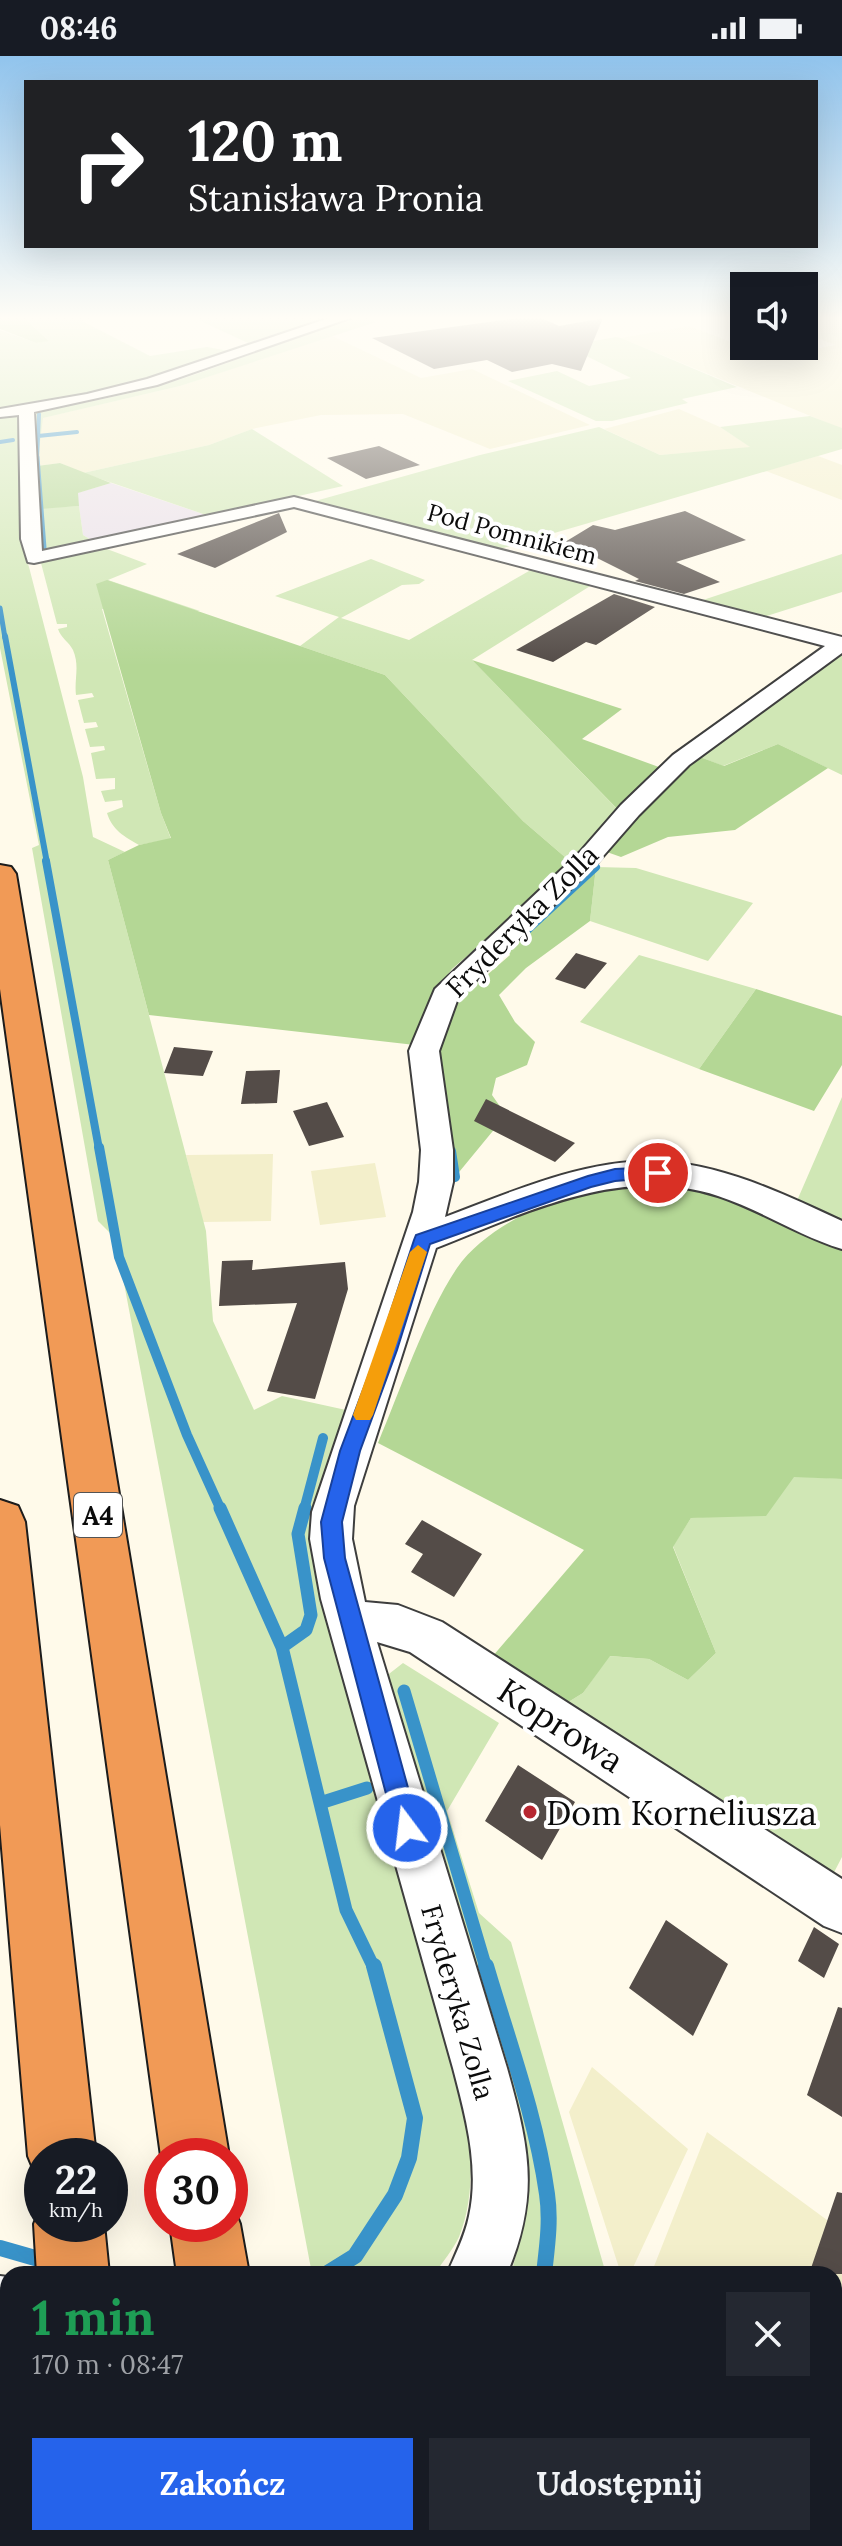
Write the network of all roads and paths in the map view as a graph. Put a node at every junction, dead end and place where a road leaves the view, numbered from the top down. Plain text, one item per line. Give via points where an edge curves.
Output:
1 (27, 433) edge
2 (841, 643) edge
3 (0, 874) edge
4 (842, 1236) edge
5 (422, 1240) junction
6 (0, 1522) edge
7 (351, 1625) junction
8 (842, 1908) edge
9 (60, 2138) edge
10 (192, 2138) edge
11 (70, 2242) edge
12 (208, 2242) edge
13 (72, 2266) edge
14 (212, 2266) edge
15 (481, 2266) edge

1 - 2 street, Pod Pomnikiem via 34,558 294,502
2 - 5 street, Fryderyka Zolla via 681,760 445,995 424,1051 437,1150 436,1182
3 - 10 highway, A4
4 - 5 street via 705,1181 638,1173 588,1182
5 - 7 street, Fryderyka Zolla via 334,1504 334,1558
6 - 9 highway
7 - 8 street, Koprowa via 375,1620 426,1637
7 - 15 street, Fryderyka Zolla via 479,2064 498,2153 502,2185
11 - 13 highway
12 - 14 highway

